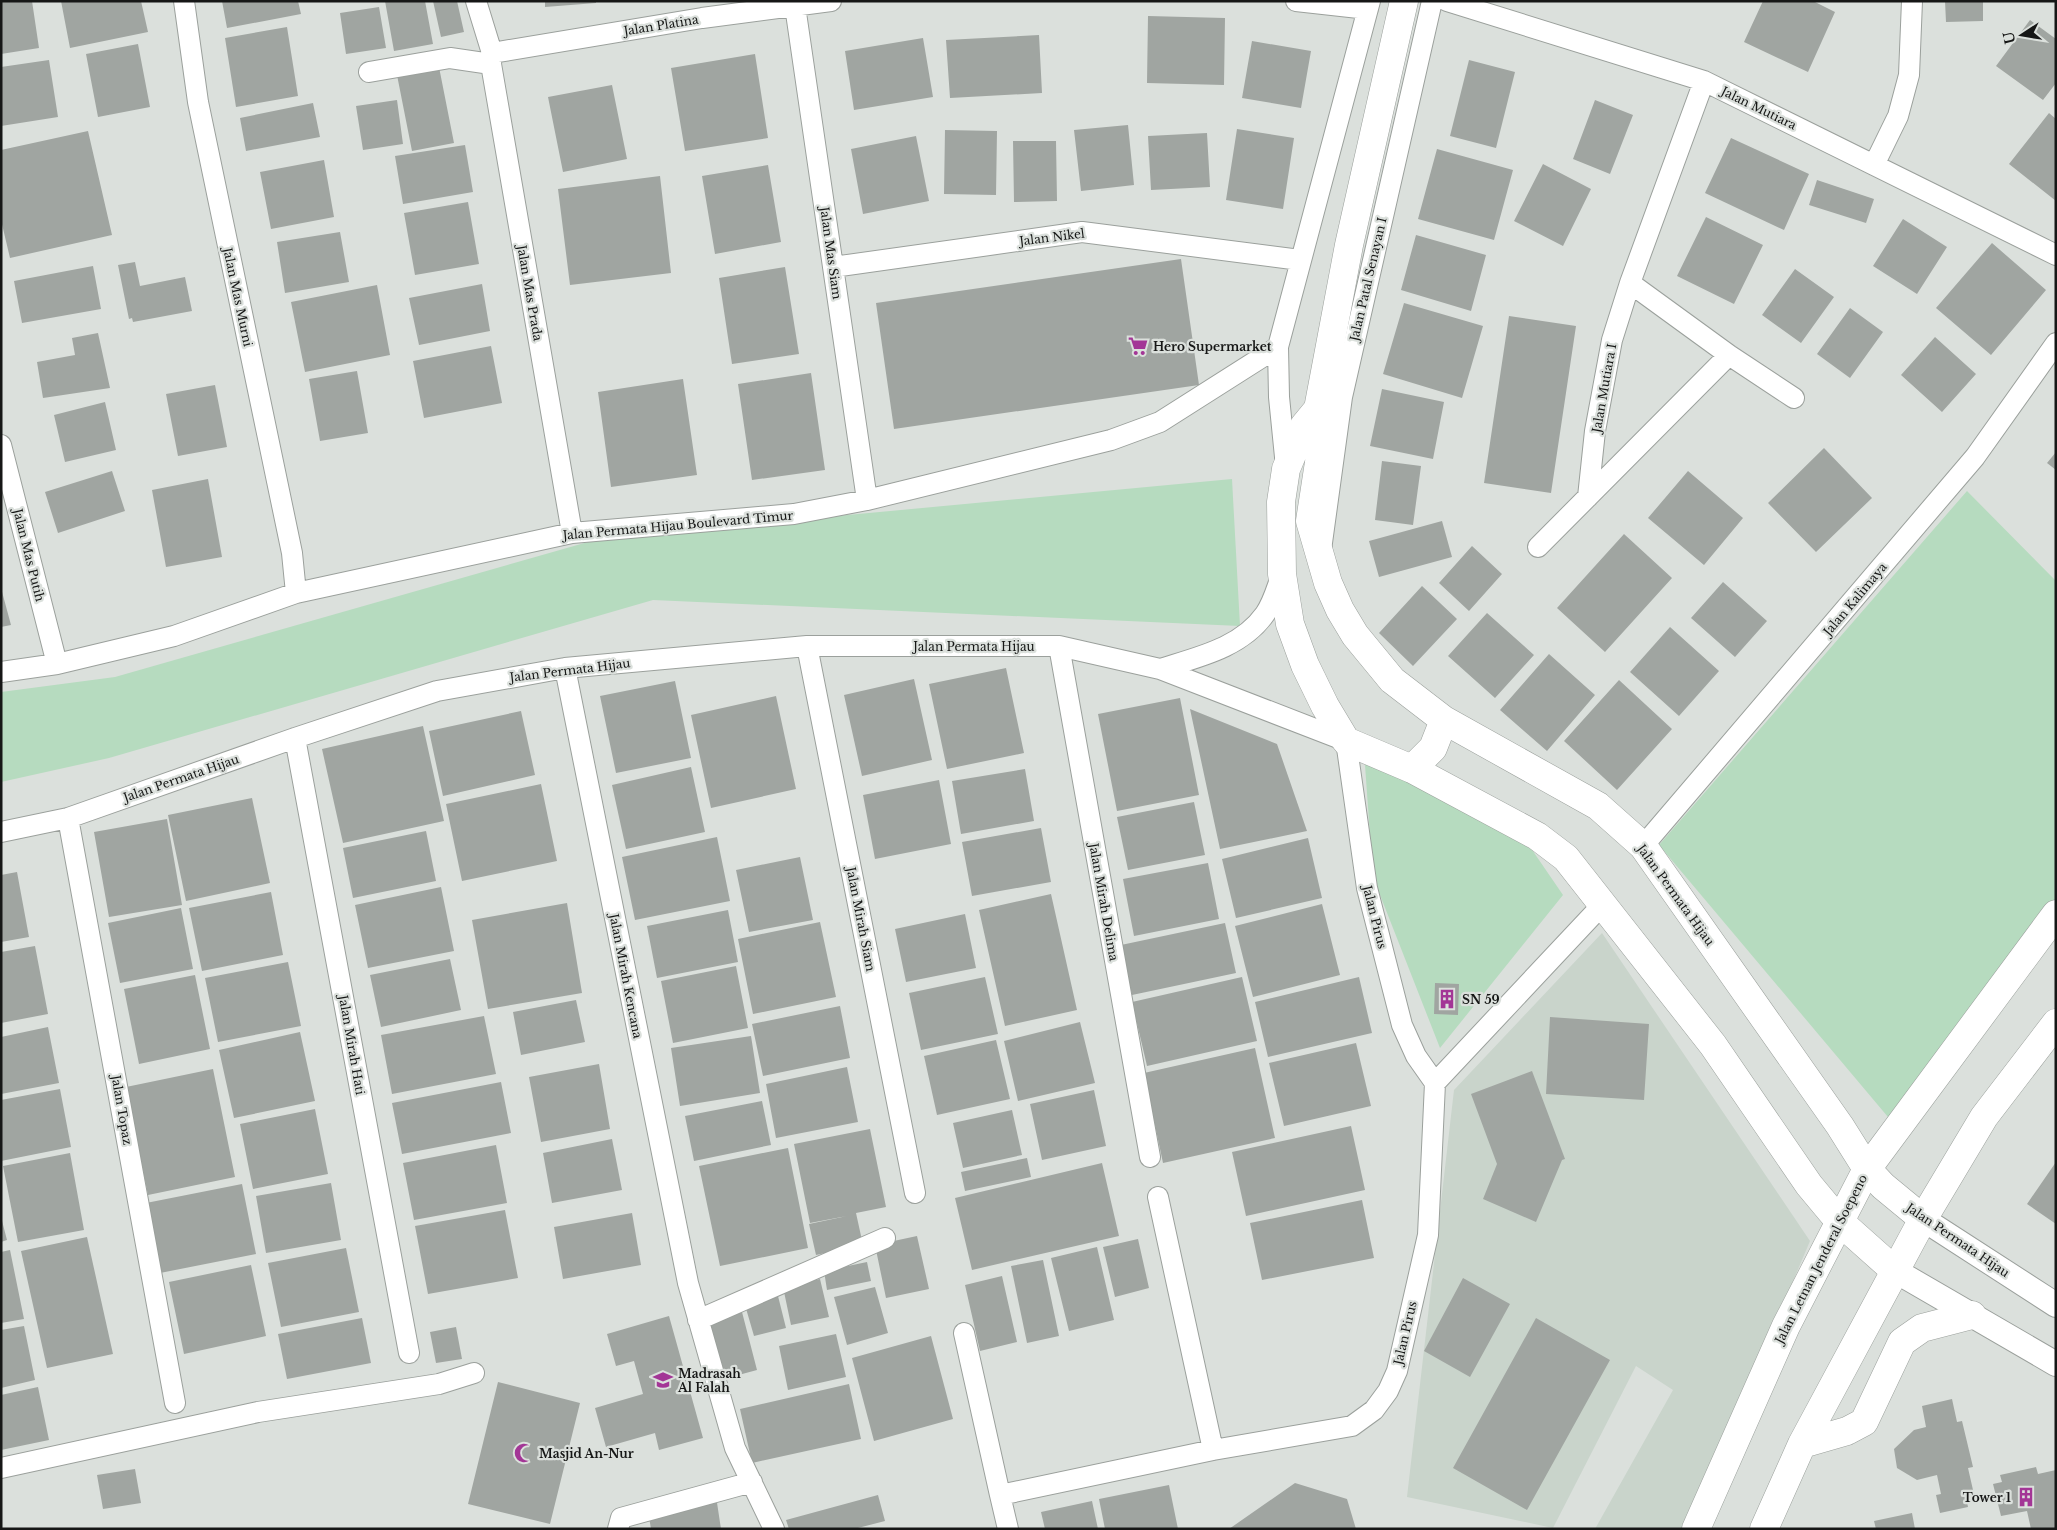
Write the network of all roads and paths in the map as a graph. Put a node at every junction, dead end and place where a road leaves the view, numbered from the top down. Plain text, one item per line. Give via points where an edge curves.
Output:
1 (184, 1) edge
2 (476, 1) edge
3 (831, 1) edge
4 (1296, 1) edge
5 (1404, 1) edge
6 (1432, 1) edge
7 (1447, 1) edge
8 (1912, 1) edge
9 (1369, 5) edge
10 (795, 6) junction
11 (701, 10) edge
12 (492, 58) junction
13 (369, 72) dead end
14 (1704, 81) junction
15 (1874, 165) junction
16 (2056, 254) edge
17 (1300, 260) junction
18 (834, 268) junction
19 (1630, 282) junction
20 (2056, 343) edge
21 (1278, 347) junction
22 (1729, 355) junction
23 (1323, 382) joint
24 (1794, 398) dead end
25 (1318, 409) junction
26 (1, 445) edge
27 (1286, 469) junction
28 (1588, 497) junction
29 (867, 500) junction
30 (572, 533) junction
31 (1538, 546) dead end
32 (1320, 560) junction
33 (1282, 574) junction
34 (296, 593) junction
35 (808, 646) junction
36 (1059, 646) junction
37 (57, 664) junction
38 (565, 668) junction
39 (1160, 668) junction
40 (1, 672) edge
41 (1444, 720) junction
42 (295, 738) junction
43 (1346, 741) junction
44 (1412, 769) junction
45 (68, 818) junction
46 (1, 832) edge
47 (1643, 846) junction
48 (1603, 904) junction
49 (2056, 914) edge
50 (2056, 1023) edge
51 (1435, 1083) junction
52 (1150, 1158) dead end
53 (1867, 1169) junction
54 (916, 1193) dead end
55 (1158, 1197) dead end
56 (1923, 1219) junction
57 (1839, 1221) junction
58 (885, 1238) dead end
59 (1894, 1270) junction
60 (2056, 1305) edge
61 (1972, 1315) junction
62 (698, 1320) junction
63 (964, 1332) dead end
64 (409, 1353) dead end
65 (2056, 1364) edge
66 (474, 1373) dead end
67 (175, 1403) dead end
68 (1802, 1444) junction
69 (1213, 1450) junction
70 (1, 1468) edge
71 (752, 1482) junction
72 (1000, 1495) junction
73 (618, 1529) edge
74 (774, 1529) edge
75 (1008, 1529) edge
76 (1696, 1529) edge
77 (1764, 1529) edge

1 - 34 street, Jalan Mas Murni via 198,102 292,553
2 - 12 street, Jalan Mas Prada
3 - 10 street, Jalan Platina
4 - 9 street
5 - 23 main road, Jalan Patal Senayan I via 1349,246
6 - 32 street, Jalan Patal Senayan I via 1342,397
7 - 14 street, Jalan Mutiara
8 - 15 street via 1909,75 1898,116
9 - 17 street
10 - 11 street, Jalan Platina
10 - 18 street, Jalan Mas Siam
11 - 12 street, Jalan Platina
12 - 13 street, Jalan Platina via 450,58
12 - 30 street, Jalan Mas Prada
14 - 15 street, Jalan Mutiara
14 - 19 street, Jalan Mutiara I
15 - 16 street, Jalan Mutiara
17 - 18 street, Jalan Nikel via 1082,232
17 - 21 street
18 - 29 street, Jalan Mas Siam
19 - 22 street
19 - 28 street, Jalan Mutiara I via 1612,340 1595,431
20 - 47 street, Jalan Kalimaya via 1976,457
21 - 27 street
21 - 29 street, Jalan Permata Hijau Boulevard Timur via 1160,422 1111,440
22 - 24 street
22 - 28 street
23 - 25 main road, Jalan Permata Hijau
25 - 27 main road, Jalan Permata Hijau via 1304,426
25 - 32 main road, Jalan Permata Hijau via 1324,430 1310,521
26 - 37 street, Jalan Mas Putih
27 - 33 main road, Jalan Permata Hijau via 1281,502
28 - 31 street
29 - 30 street, Jalan Permata Hijau Boulevard Timur via 794,514
30 - 34 street, Jalan Permata Hijau Boulevard Timur
32 - 41 main road, Jalan Permata Hijau via 1354,635 1392,680
33 - 39 street, Jalan Permata Hijau via 1266,613 1248,633 1219,650
33 - 43 main road, Jalan Permata Hijau via 1290,624 1305,665
34 - 37 street, Jalan Permata Hijau Boulevard Timur via 204,627
35 - 36 street, Jalan Permata Hijau
35 - 38 street, Jalan Permata Hijau
35 - 54 street, Jalan Mirah Siam
36 - 39 street, Jalan Permata Hijau
36 - 52 street, Jalan Mirah Delima
37 - 40 street, Jalan Permata Hijau Boulevard Timur
38 - 42 street, Jalan Permata Hijau via 437,691
38 - 62 street, Jalan Mirah Kencana via 688,1284
39 - 43 street, Jalan Permata Hijau
41 - 44 main road via 1433,748
41 - 47 main road, Jalan Permata Hijau via 1598,806
42 - 45 street, Jalan Permata Hijau
42 - 64 street, Jalan Mirah Hati
43 - 44 main road, Jalan Permata Hijau
43 - 51 street, Jalan Pirus via 1367,888 1402,1025 1416,1056
44 - 48 main road, Jalan Permata Hijau via 1537,836 1566,858
45 - 46 street, Jalan Permata Hijau
45 - 67 street, Jalan Topaz
47 - 53 main road, Jalan Permata Hijau
48 - 51 street
48 - 57 main road, Jalan Permata Hijau via 1713,1045 1809,1185
49 - 53 main road, Jalan Letnan Jenderal Soepeno
50 - 56 main road via 1984,1117
51 - 69 street, Jalan Pirus via 1428,1235 1397,1371 1388,1390 1374,1410 1352,1426
53 - 56 main road, Jalan Permata Hijau
53 - 57 main road, Jalan Letnan Jenderal Soepeno
55 - 69 street
56 - 59 main road
56 - 60 street, Jalan Permata Hijau
57 - 59 main road, Jalan Permata Hijau
57 - 76 main road, Jalan Letnan Jenderal Soepeno via 1786,1326
58 - 62 street
59 - 61 street, Jalan Permata Hijau
59 - 68 main road
61 - 65 street, Jalan Permata Hijau
61 - 68 main road via 1922,1328 1902,1342 1864,1422 1847,1432
62 - 71 street, Jalan Mirah Kencana via 735,1448
63 - 72 street
66 - 70 street via 439,1384 258,1412
68 - 77 main road
69 - 72 street, Jalan Pirus
71 - 73 street via 621,1518
71 - 74 street, Jalan Mirah Kencana
72 - 75 street

